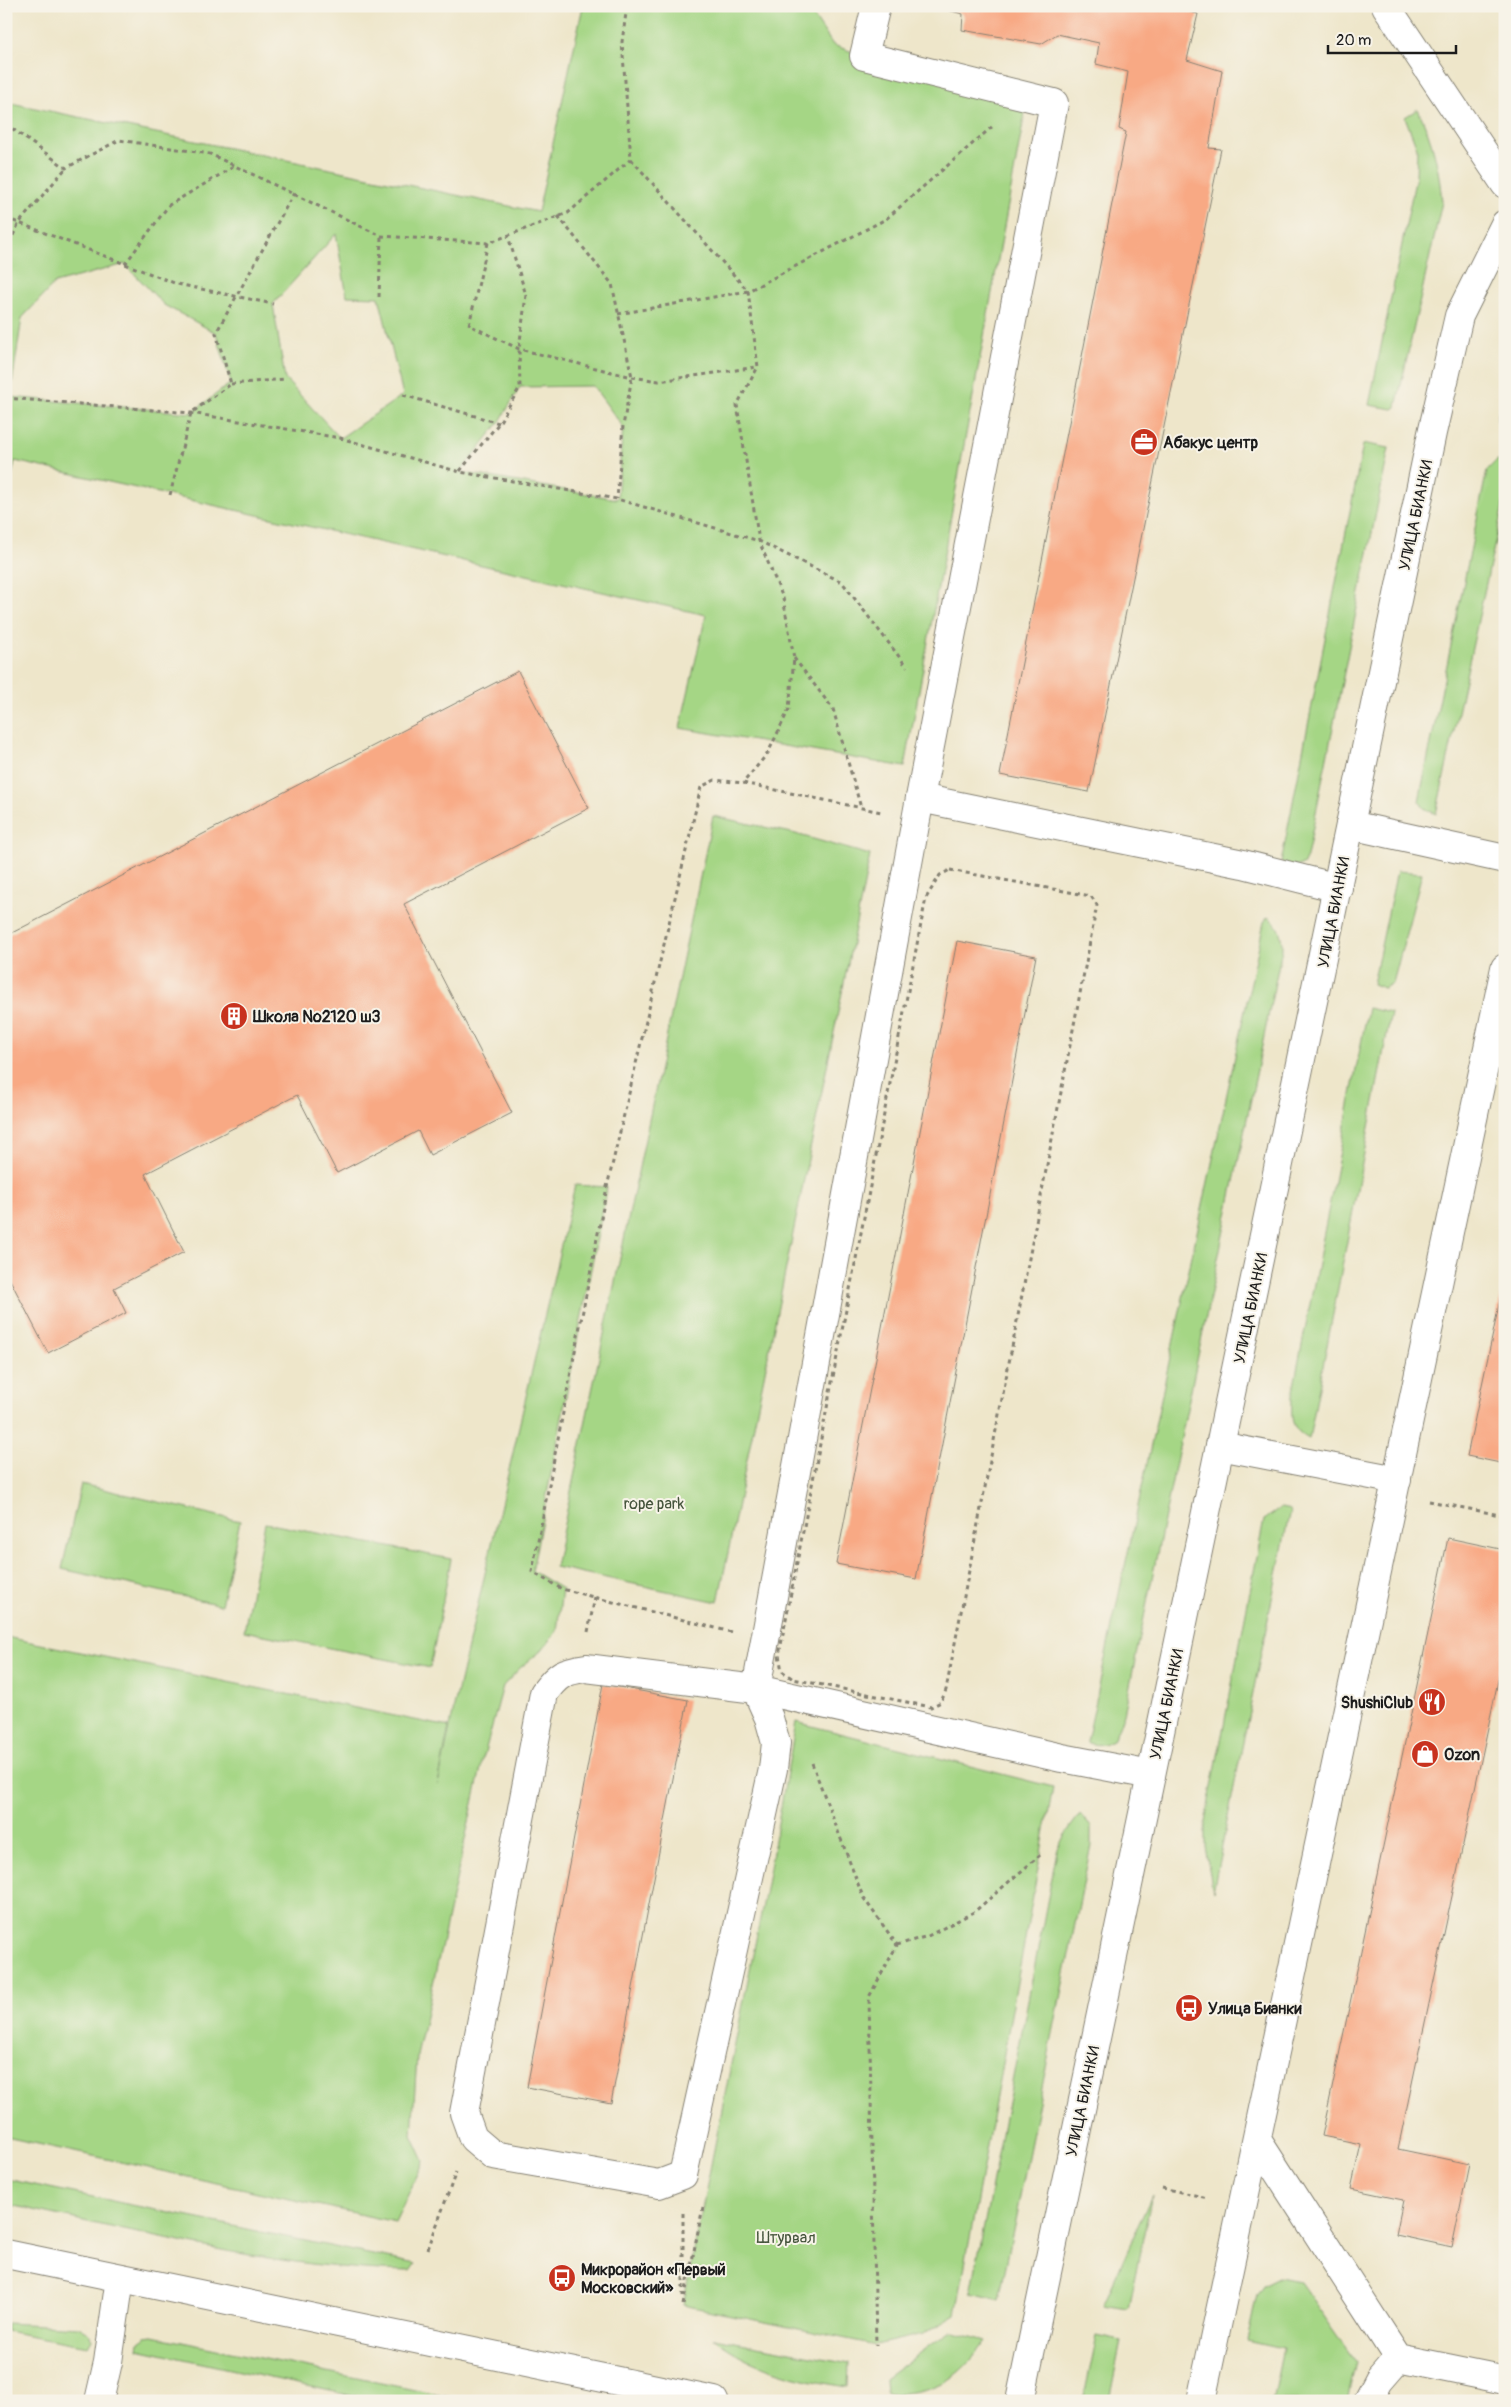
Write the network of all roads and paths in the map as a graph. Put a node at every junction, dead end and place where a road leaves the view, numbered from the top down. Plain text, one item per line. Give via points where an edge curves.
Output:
1 (627, 6) edge
2 (876, 6) edge
3 (1386, 6) edge
4 (1028, 96) junction
5 (6, 124) edge
6 (631, 159) junction
7 (235, 166) junction
8 (66, 168) junction
9 (1505, 184) edge
10 (294, 193) junction
11 (558, 216) junction
12 (6, 218) edge
13 (19, 223) junction
14 (1505, 224) edge
15 (382, 236) junction
16 (508, 236) junction
17 (488, 243) junction
18 (6, 250) edge
19 (125, 264) junction
20 (748, 292) junction
21 (236, 296) junction
22 (379, 297) dead end
23 (273, 304) dead end
24 (618, 314) junction
25 (519, 349) junction
26 (758, 367) junction
27 (6, 377) edge
28 (632, 377) junction
29 (285, 379) dead end
30 (231, 384) junction
31 (403, 396) dead end
32 (7, 399) edge
33 (191, 413) junction
34 (499, 423) junction
35 (460, 472) junction
36 (170, 495) dead end
37 (617, 499) junction
38 (759, 542) junction
39 (794, 658) junction
40 (908, 668) dead end
41 (743, 782) junction
42 (920, 798) junction
43 (860, 808) junction
44 (1350, 826) junction
45 (1505, 858) edge
46 (1338, 888) junction
47 (1505, 968) edge
48 (1220, 1446) junction
49 (1397, 1480) junction
50 (736, 1633) dead end
51 (756, 1689) junction
52 (946, 1690) joint
53 (810, 1759) dead end
54 (1151, 1775) junction
55 (1040, 1855) dead end
56 (897, 1944) junction
57 (471, 2132) junction
58 (1257, 2140) junction
59 (683, 2176) junction
60 (1162, 2188) dead end
61 (1242, 2205) junction
62 (428, 2249) dead end
63 (6, 2254) edge
64 (120, 2278) junction
65 (683, 2305) dead end
66 (876, 2345) dead end
67 (1398, 2358) junction
68 (1505, 2380) edge
69 (99, 2401) edge
70 (714, 2401) edge
71 (1020, 2401) edge
72 (1201, 2401) edge
73 (1368, 2401) edge

1 - 6 path via 622,42
2 - 4 street via 864,56
3 - 9 street
4 - 20 path via 886,219
4 - 42 street via 1054,103
5 - 8 path
6 - 11 path via 568,212
6 - 20 path
7 - 8 path via 210,154 119,140
7 - 10 path
7 - 19 path via 169,205
8 - 13 path
10 - 15 path
10 - 21 path
11 - 16 path
11 - 24 path via 612,284
12 - 13 path
13 - 18 path
13 - 19 path
14 - 44 street, УЛИЦА БИАНКИ via 1459,316
15 - 17 path
15 - 22 path
16 - 17 path
16 - 25 path via 526,295
17 - 25 path via 469,325
19 - 21 path via 177,284
20 - 24 path
20 - 26 path
21 - 23 path
21 - 30 path via 216,333
24 - 28 path
25 - 28 path
25 - 34 path via 520,387
26 - 28 path via 659,381
26 - 38 path via 736,405
27 - 32 path
28 - 37 path via 623,426
29 - 30 path
30 - 33 path
31 - 34 path
32 - 33 path
33 - 35 path via 340,438
33 - 36 path
34 - 35 path
35 - 37 path
37 - 38 path
38 - 39 path via 783,598
38 - 40 path via 842,582
39 - 41 path via 789,709 768,753
39 - 43 path via 833,709
41 - 43 path
41 - 50 path via 715,780 701,787 606,1187 532,1572 562,1588
42 - 43 path via 895,815
42 - 46 street via 1243,864
42 - 51 street
44 - 45 street
44 - 46 street, УЛИЦА БИАНКИ
46 - 48 street, УЛИЦА БИАНКИ
47 - 49 street
48 - 49 street
48 - 54 street, УЛИЦА БИАНКИ
49 - 58 street
51 - 54 street
51 - 57 street via 586,1668 556,1676 544,1693 464,2113
51 - 59 street via 776,1743
52 - 52 path via 941,1702 931,1707 793,1679 782,1671 779,1655 926,898 940,875 950,870 1091,896 1097,905
53 - 56 path via 863,1897
54 - 71 street, УЛИЦА БИАНКИ
55 - 56 path via 974,1912 928,1936
56 - 66 path via 869,1997
57 - 59 street via 473,2138 493,2155 660,2184
57 - 62 path
58 - 61 street
58 - 67 street
59 - 65 path
60 - 61 path
61 - 72 street
63 - 64 street
64 - 69 street
64 - 70 street
67 - 68 street
67 - 73 street via 1378,2380

